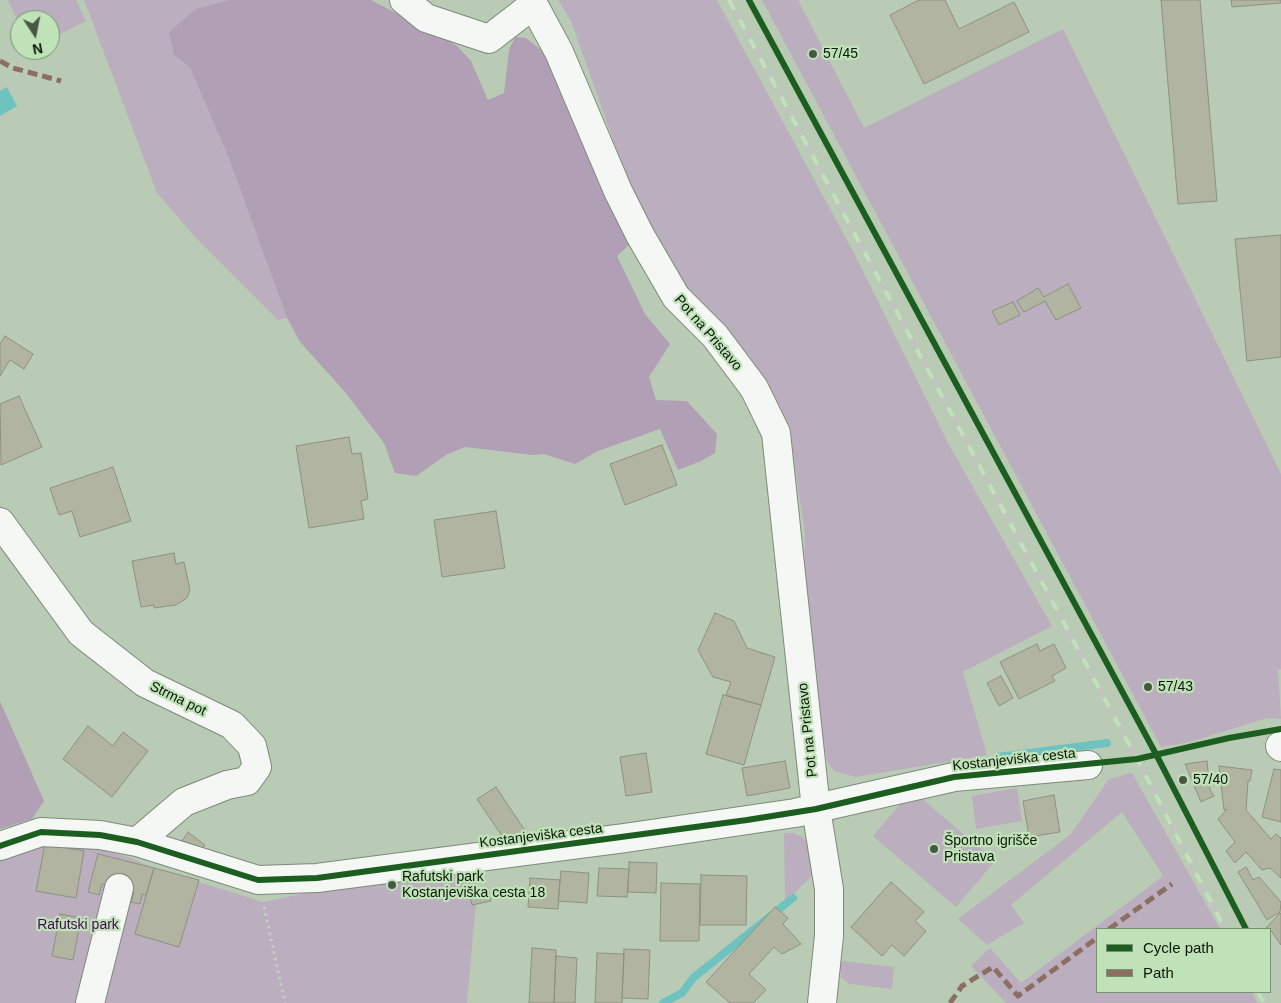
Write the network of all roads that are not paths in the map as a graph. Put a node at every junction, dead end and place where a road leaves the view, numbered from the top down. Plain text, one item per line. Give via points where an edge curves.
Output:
1 (404, 0) edge
2 (532, 2) edge
3 (0, 522) edge
4 (1088, 764) dead end
5 (816, 809) junction
6 (137, 842) junction
7 (0, 846) edge
8 (119, 888) dead end
9 (90, 1003) edge
10 (822, 1003) edge

1 - 2 street via 426,18 489,39
2 - 5 street, Pot na Pristavo via 559,52 640,235 676,297 715,336 754,388 776,433
3 - 6 street, Strma pot via 81,633 146,683 232,725 252,746 257,767 247,781 227,785 184,802
4 - 5 street, Kostanjeviška cesta via 954,777
5 - 6 street, Kostanjeviška cesta via 625,838 316,878 258,880
5 - 10 street, Pot na Pristavo via 829,889
6 - 7 street, Kostanjeviška cesta via 100,835 41,832
8 - 9 street

